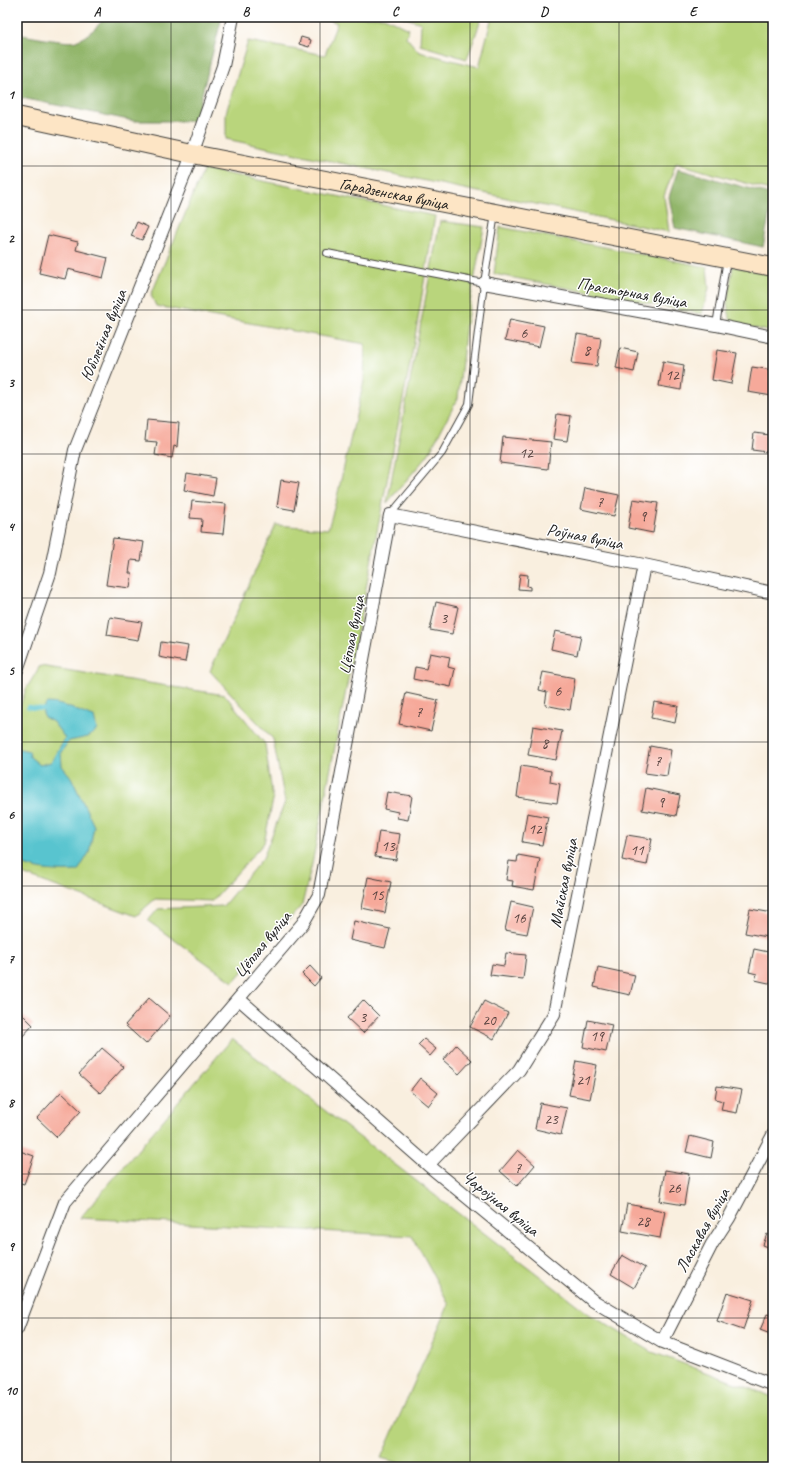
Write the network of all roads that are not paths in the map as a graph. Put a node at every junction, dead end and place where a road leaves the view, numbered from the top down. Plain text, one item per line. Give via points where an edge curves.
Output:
1 (233, 17) edge
2 (17, 116) edge
3 (192, 154) junction
4 (495, 212) junction
5 (326, 253) dead end
6 (727, 257) junction
7 (773, 267) edge
8 (484, 283) junction
9 (716, 325) junction
10 (773, 337) edge
11 (390, 515) junction
12 (644, 565) junction
13 (773, 593) edge
14 (17, 670) edge
15 (239, 999) junction
16 (773, 1135) edge
17 (428, 1165) junction
18 (17, 1329) edge
19 (662, 1342) junction
20 (773, 1385) edge

1 - 3 street, Юбілейная вуліца via 223,66
2 - 3 main road, Гарадзенская вуліца
3 - 4 main road, Гарадзенская вуліца
3 - 14 street, Юбілейная вуліца via 75,450 50,573
4 - 6 main road, Гарадзенская вуліца
4 - 8 lane
5 - 8 lane
6 - 7 main road, Гарадзенская вуліца
6 - 9 lane
8 - 9 street, Прасторная вуліца
8 - 11 lane via 469,404 442,453
9 - 10 street, Прасторная вуліца
11 - 12 street, Роўная вуліца
11 - 15 street, Цёплая вуліца via 319,895 302,923
12 - 13 street, Роўная вуліца
12 - 17 street, Майская вуліца via 554,1014 519,1070
15 - 17 street, Чароўная вуліца
15 - 18 street, Цёплая вуліца via 64,1202
16 - 19 street, Ласкавая вуліца via 729,1218 712,1244
17 - 19 street, Чароўная вуліца via 592,1300
19 - 20 street, Чароўная вуліца

